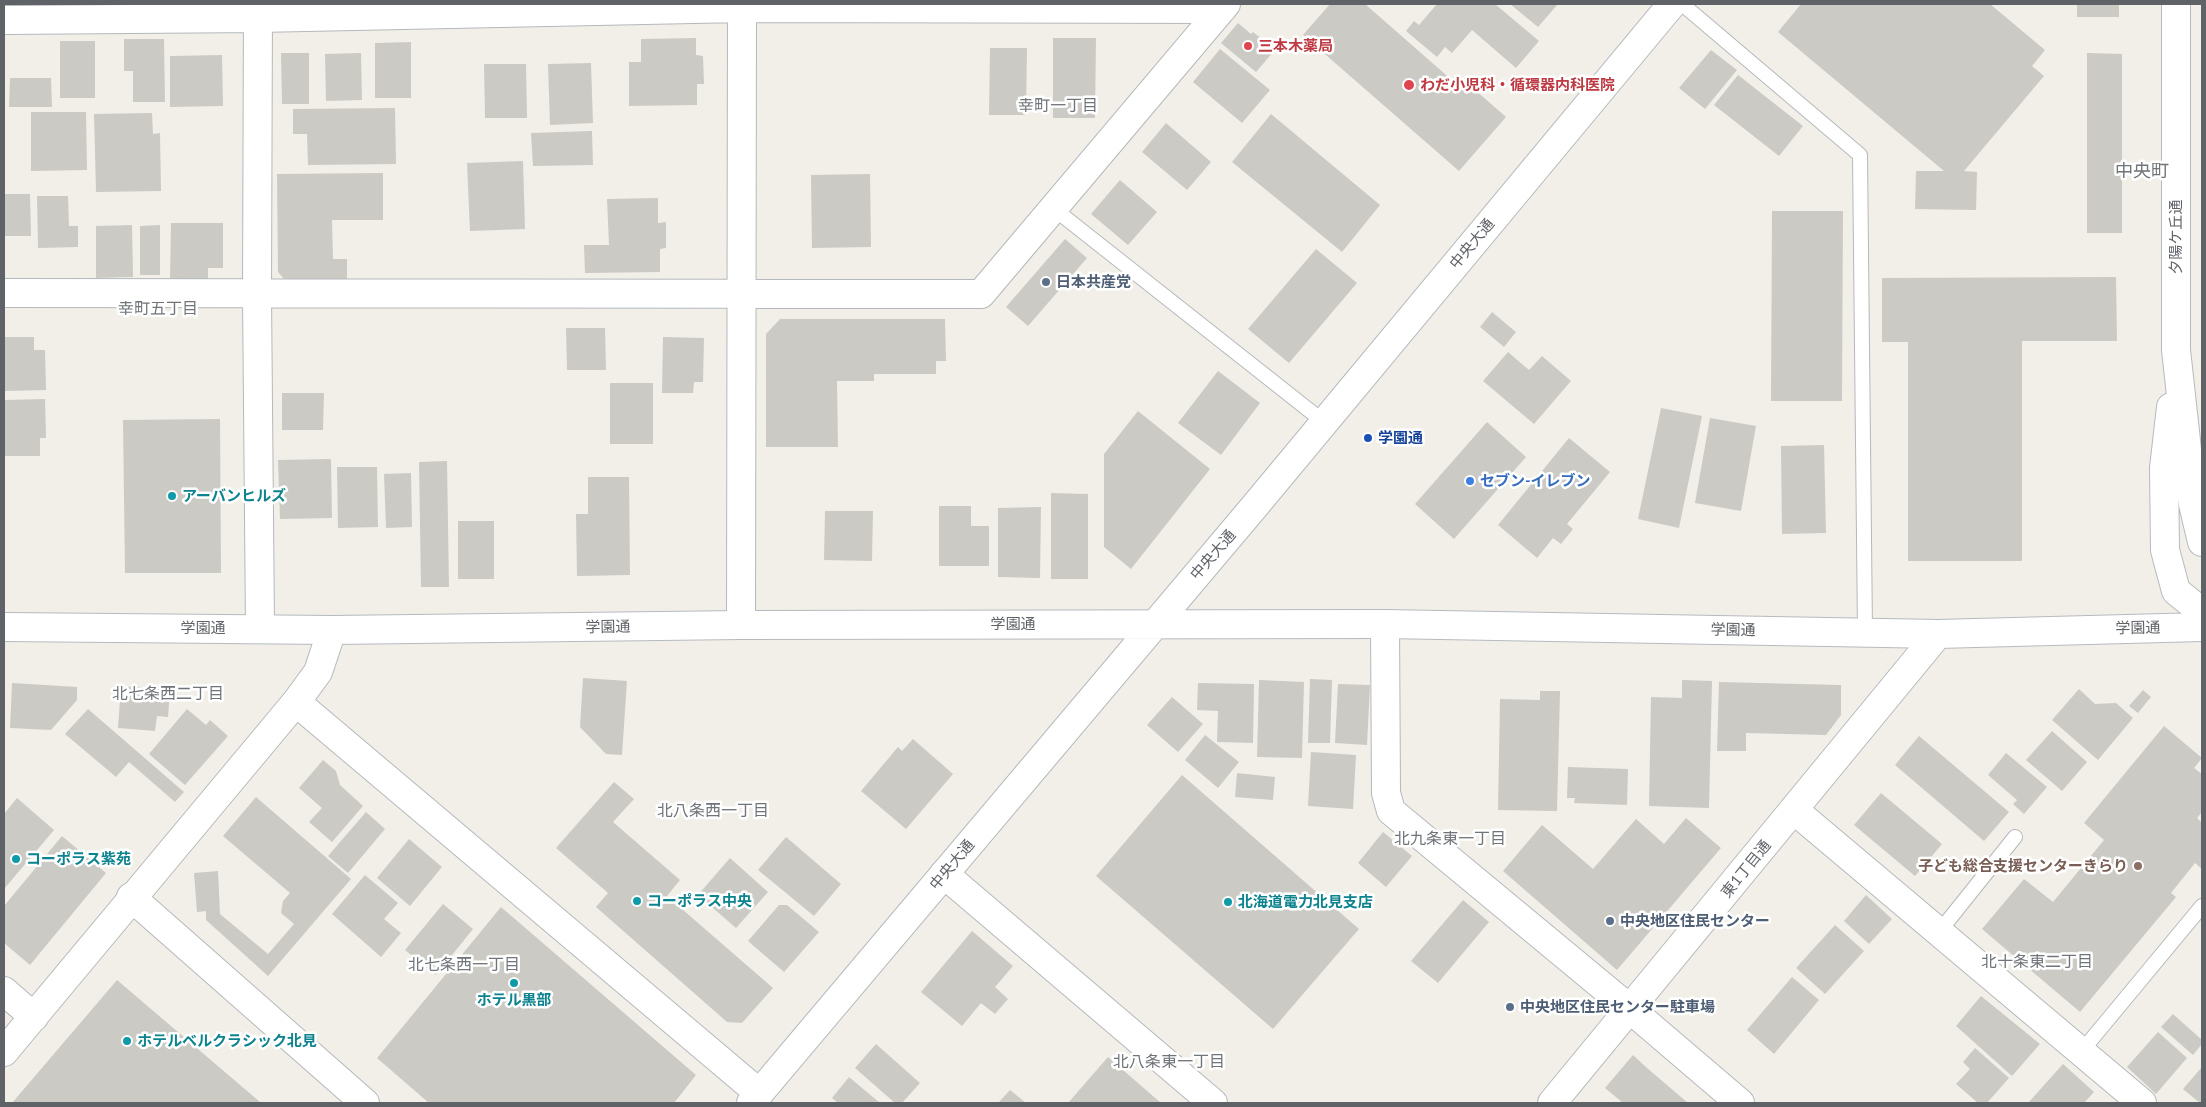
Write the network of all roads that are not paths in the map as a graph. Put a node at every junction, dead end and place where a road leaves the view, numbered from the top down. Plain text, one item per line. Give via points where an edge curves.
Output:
1 (1672, 4) edge
2 (1682, 4) edge
3 (2176, 4) edge
4 (742, 6) edge
5 (1224, 6) edge
6 (500, 8) edge
7 (258, 11) edge
8 (21, 14) edge
9 (1053, 208) junction
10 (4, 293) edge
11 (257, 294) junction
12 (741, 295) junction
13 (2176, 350) junction
14 (1324, 422) junction
15 (2202, 542) edge
16 (2202, 612) edge
17 (1153, 624) junction
18 (1385, 624) junction
19 (741, 625) junction
20 (2202, 626) edge
21 (4, 627) edge
22 (260, 628) junction
23 (332, 630) junction
24 (1865, 632) junction
25 (1938, 634) junction
26 (296, 702) junction
27 (1794, 810) junction
28 (2015, 837) dead end
29 (944, 874) junction
30 (131, 897) junction
31 (2202, 906) edge
32 (1939, 932) junction
33 (4, 991) edge
34 (1630, 1009) junction
35 (34, 1017) junction
36 (4, 1052) edge
37 (2081, 1052) junction
38 (755, 1098) edge
39 (365, 1103) edge
40 (1213, 1103) edge
41 (1552, 1103) edge
42 (1740, 1103) edge
43 (2142, 1103) edge

1 - 14 street, 中央大通
2 - 24 lane via 1860,155
3 - 13 street, 夕陽ケ丘通
4 - 5 street
4 - 6 street
4 - 12 street
5 - 9 street
6 - 7 street
7 - 8 street
7 - 11 street
9 - 12 street via 981,294
9 - 14 lane
10 - 11 street
11 - 12 street
11 - 22 street
12 - 19 street
13 - 15 street, 夕陽ケ丘通 via 2193,504
13 - 16 street, 夕陽ケ丘通 via 2164,468 2165,550 2176,591
14 - 17 street, 中央大通
17 - 18 street, 学園通
17 - 19 street, 学園通
17 - 29 street, 中央大通
18 - 24 street, 学園通
18 - 34 street via 1386,793 1391,811
19 - 23 street, 学園通
20 - 25 street, 学園通
21 - 22 street, 学園通
22 - 23 street, 学園通
23 - 26 street via 318,672
24 - 25 street, 学園通
25 - 27 street, 東1丁目通
26 - 30 street
26 - 38 street
27 - 32 street
27 - 34 street, 東1丁目通
28 - 32 lane
29 - 38 street, 中央大通
29 - 40 street
30 - 35 street
30 - 39 street
31 - 37 lane
32 - 37 street
33 - 35 street
34 - 41 street, 東1丁目通
34 - 42 street
35 - 36 street
37 - 43 street

